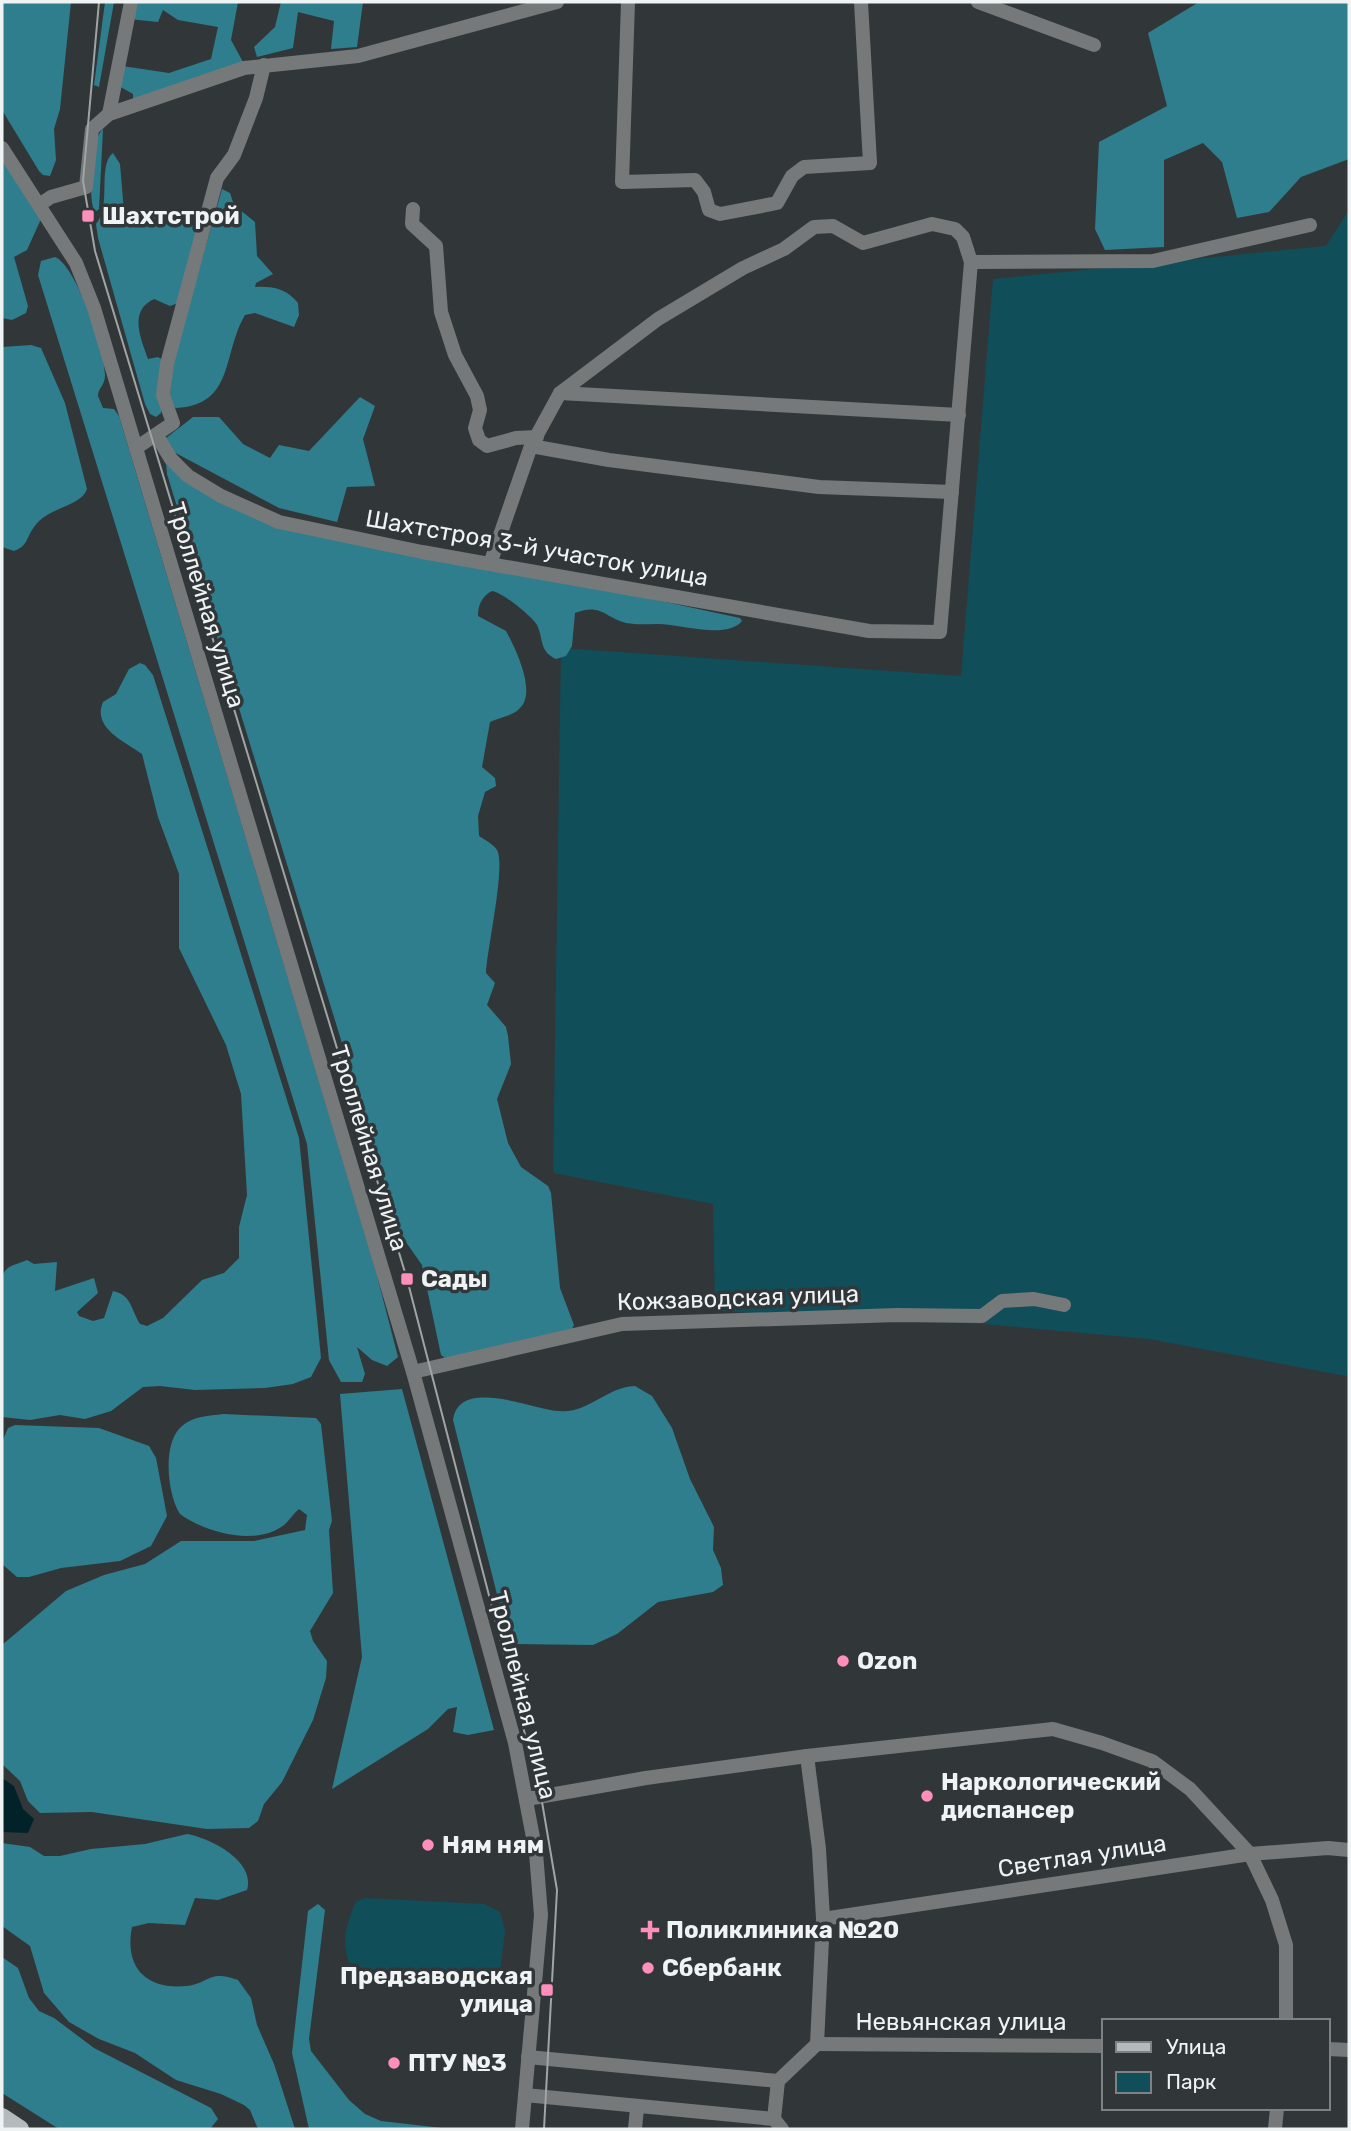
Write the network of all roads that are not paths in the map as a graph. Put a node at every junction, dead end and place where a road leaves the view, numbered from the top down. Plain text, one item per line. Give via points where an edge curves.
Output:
1 (131, 2) edge
2 (557, 2) edge
3 (628, 2) edge
4 (861, 2) edge
5 (978, 2) edge
6 (1094, 44) dead end
7 (264, 65) junction
8 (109, 114) junction
9 (2, 148) edge
10 (39, 205) junction
11 (413, 209) dead end
12 (1310, 225) dead end
13 (971, 262) junction
14 (560, 393) junction
15 (959, 415) junction
16 (157, 436) junction
17 (534, 442) junction
18 (136, 448) junction
19 (952, 492) junction
20 (490, 564) junction
21 (1064, 1305) dead end
22 (413, 1373) junction
23 (807, 1756) junction
24 (527, 1799) junction
25 (1349, 1850) edge
26 (1250, 1854) junction
27 (823, 1919) junction
28 (1286, 2019) edge
29 (817, 2045) junction
30 (1102, 2046) edge
31 (1330, 2049) edge
32 (1349, 2050) edge
33 (528, 2057) junction
34 (778, 2081) junction
35 (525, 2095) junction
36 (637, 2108) junction
37 (1278, 2110) edge
38 (2, 2117) edge
39 (778, 2124) edge
40 (20, 2129) edge
41 (522, 2129) edge
42 (635, 2129) edge
43 (1275, 2129) edge

1 - 8 street
2 - 7 street via 358,56
3 - 4 street via 622,182 695,180 709,210 720,214 777,203 792,176 804,167 870,163
5 - 6 street
7 - 8 street
7 - 16 street via 256,98 234,155 218,177 202,226 167,364 163,396 173,424
8 - 10 street via 92,130 86,187
9 - 10 street, Троллейная улица
10 - 18 street, Троллейная улица via 83,277
11 - 17 street via 412,224 436,246 441,312 477,396 479,440 487,446 516,438
12 - 13 street via 1153,261
13 - 14 street via 964,237 943,224 863,243 833,226 814,228 658,319
13 - 15 street
14 - 15 street
14 - 17 street
15 - 19 street
16 - 18 street
16 - 20 street, Шахтстроя 3-й участок улица via 188,476 279,522
17 - 19 street via 608,460 819,487
17 - 20 street
18 - 22 street, Троллейная улица
19 - 20 street, Шахтстроя 3-й участок улица via 940,632 869,631
21 - 22 street, Кожзаводская улица via 1034,1299 1002,1301 982,1316 609,1325
22 - 24 street, Троллейная улица via 493,1658
23 - 24 street
23 - 26 street via 1054,1730 1152,1761 1191,1789
23 - 27 street
24 - 33 street, Троллейная улица via 541,1915
25 - 26 street, Светлая улица
26 - 27 street, Светлая улица
26 - 28 street via 1272,1900 1286,1945
27 - 29 street
29 - 30 street, Невьянская улица
29 - 34 street
31 - 32 street
33 - 34 street
33 - 35 street, Троллейная улица
34 - 39 street
35 - 36 street
35 - 41 street, Троллейная улица
36 - 39 street
36 - 42 street
37 - 43 street
38 - 40 main road

